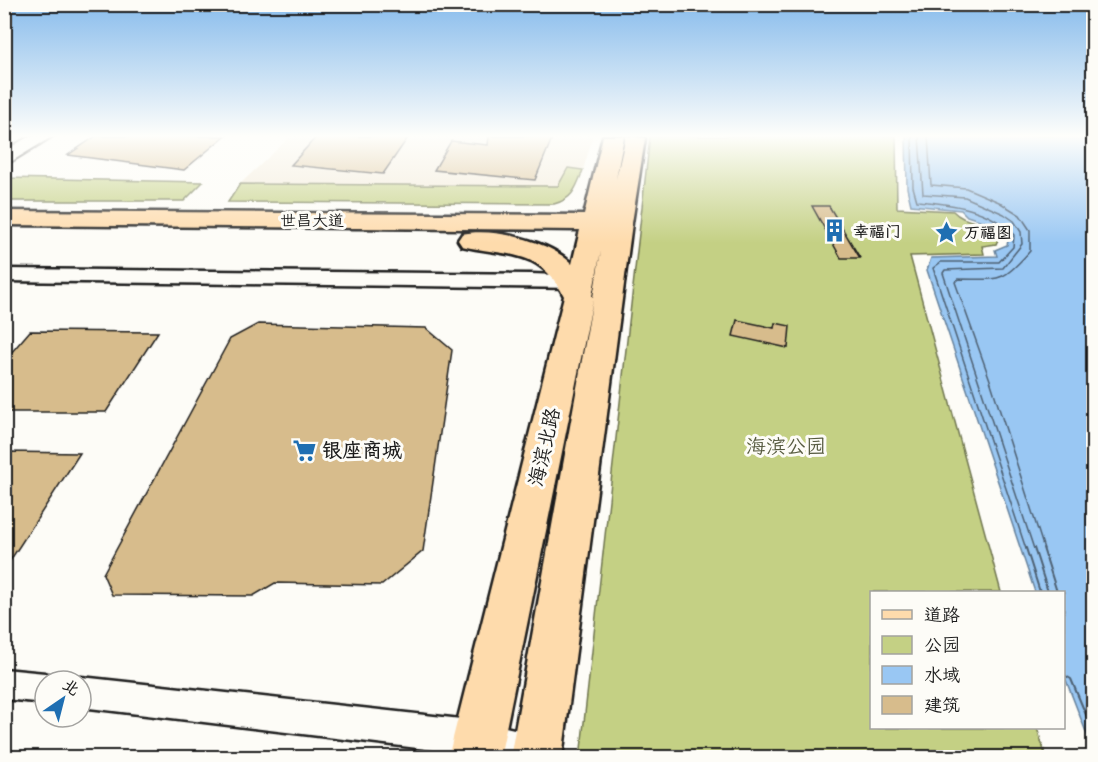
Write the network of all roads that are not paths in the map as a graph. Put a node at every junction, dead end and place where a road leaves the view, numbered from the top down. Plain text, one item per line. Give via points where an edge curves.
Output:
1 (624, 172) edge
2 (605, 174) joint
3 (4, 218) edge
4 (475, 230) junction
5 (605, 232) junction
6 (4, 236) edge
7 (4, 275) edge
8 (578, 287) junction
9 (4, 684) edge
10 (33, 687) edge
11 (93, 695) edge
12 (477, 747) edge
13 (536, 753) edge

1 - 5 main road, 海滨北路
2 - 4 main road via 585,204 574,210
2 - 5 main road, 海滨北路
3 - 4 main road, 世昌大道
4 - 5 main road, 世昌大道
4 - 6 main road, 世昌大道
4 - 8 main road via 540,251
5 - 8 main road, 海滨北路
5 - 13 main road, 海滨北路
7 - 8 street
8 - 12 main road, 海滨北路
9 - 10 street
11 - 12 street
12 - 13 street

